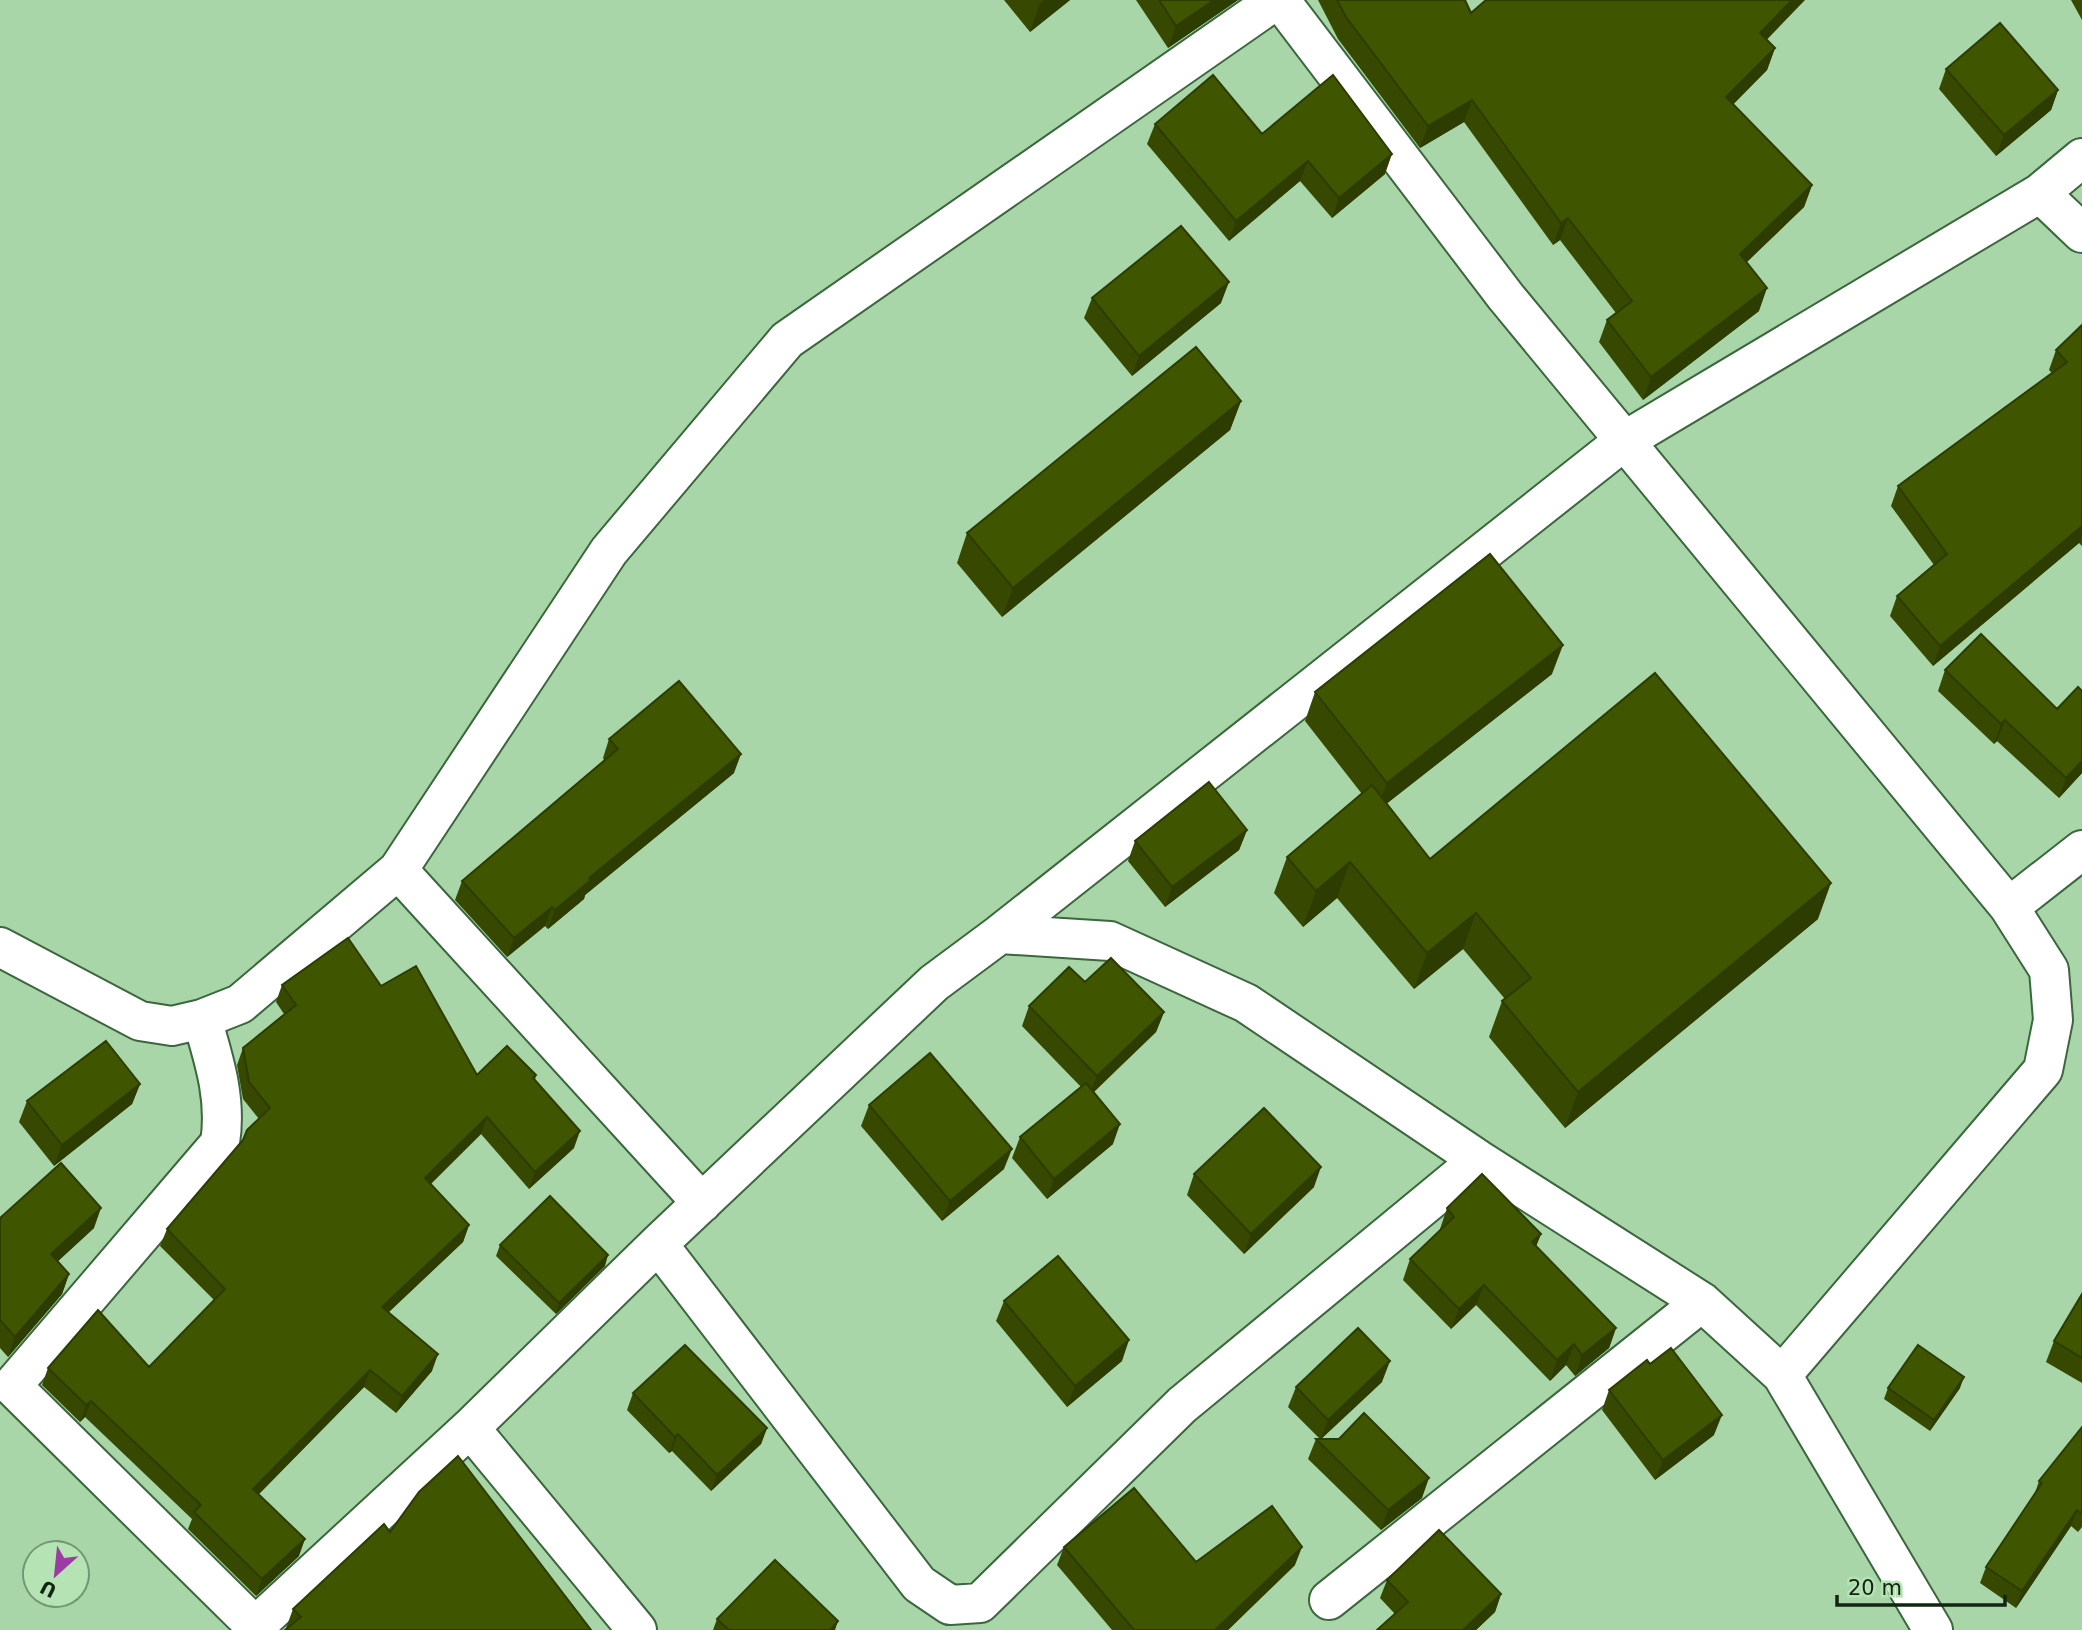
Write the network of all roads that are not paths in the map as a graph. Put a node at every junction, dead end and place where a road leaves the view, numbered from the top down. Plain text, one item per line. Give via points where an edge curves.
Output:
1 (1278, 0) edge
2 (2082, 158) edge
3 (2040, 193) junction
4 (2082, 233) edge
5 (1624, 441) junction
6 (2082, 850) edge
7 (398, 870) junction
8 (2010, 907) junction
9 (1000, 934) junction
10 (0, 947) edge
11 (202, 1019) junction
12 (1479, 1160) junction
13 (702, 1203) junction
14 (658, 1244) junction
15 (1702, 1302) junction
16 (1782, 1375) junction
17 (6, 1392) edge
18 (470, 1428) junction
19 (1329, 1600) dead end
20 (253, 1628) edge
21 (637, 1630) edge
22 (1933, 1630) edge

1 - 5 street via 1506,297
1 - 7 street via 787,340 609,551
2 - 3 street
3 - 4 street
3 - 5 street
5 - 8 street
5 - 9 street
6 - 8 street
7 - 11 street via 240,1004
7 - 13 street
8 - 16 street via 2049,970 2053,1020 2043,1070
9 - 12 street via 1110,941 1246,1003
9 - 13 street via 934,983
10 - 11 street via 140,1021 172,1026
11 - 17 street via 220,1080 220,1143
12 - 14 street via 1182,1405 980,1603 950,1605 919,1584
12 - 15 street
13 - 14 street
14 - 18 street
15 - 16 street
15 - 19 street
16 - 22 street
17 - 20 street
18 - 20 street
18 - 21 street

